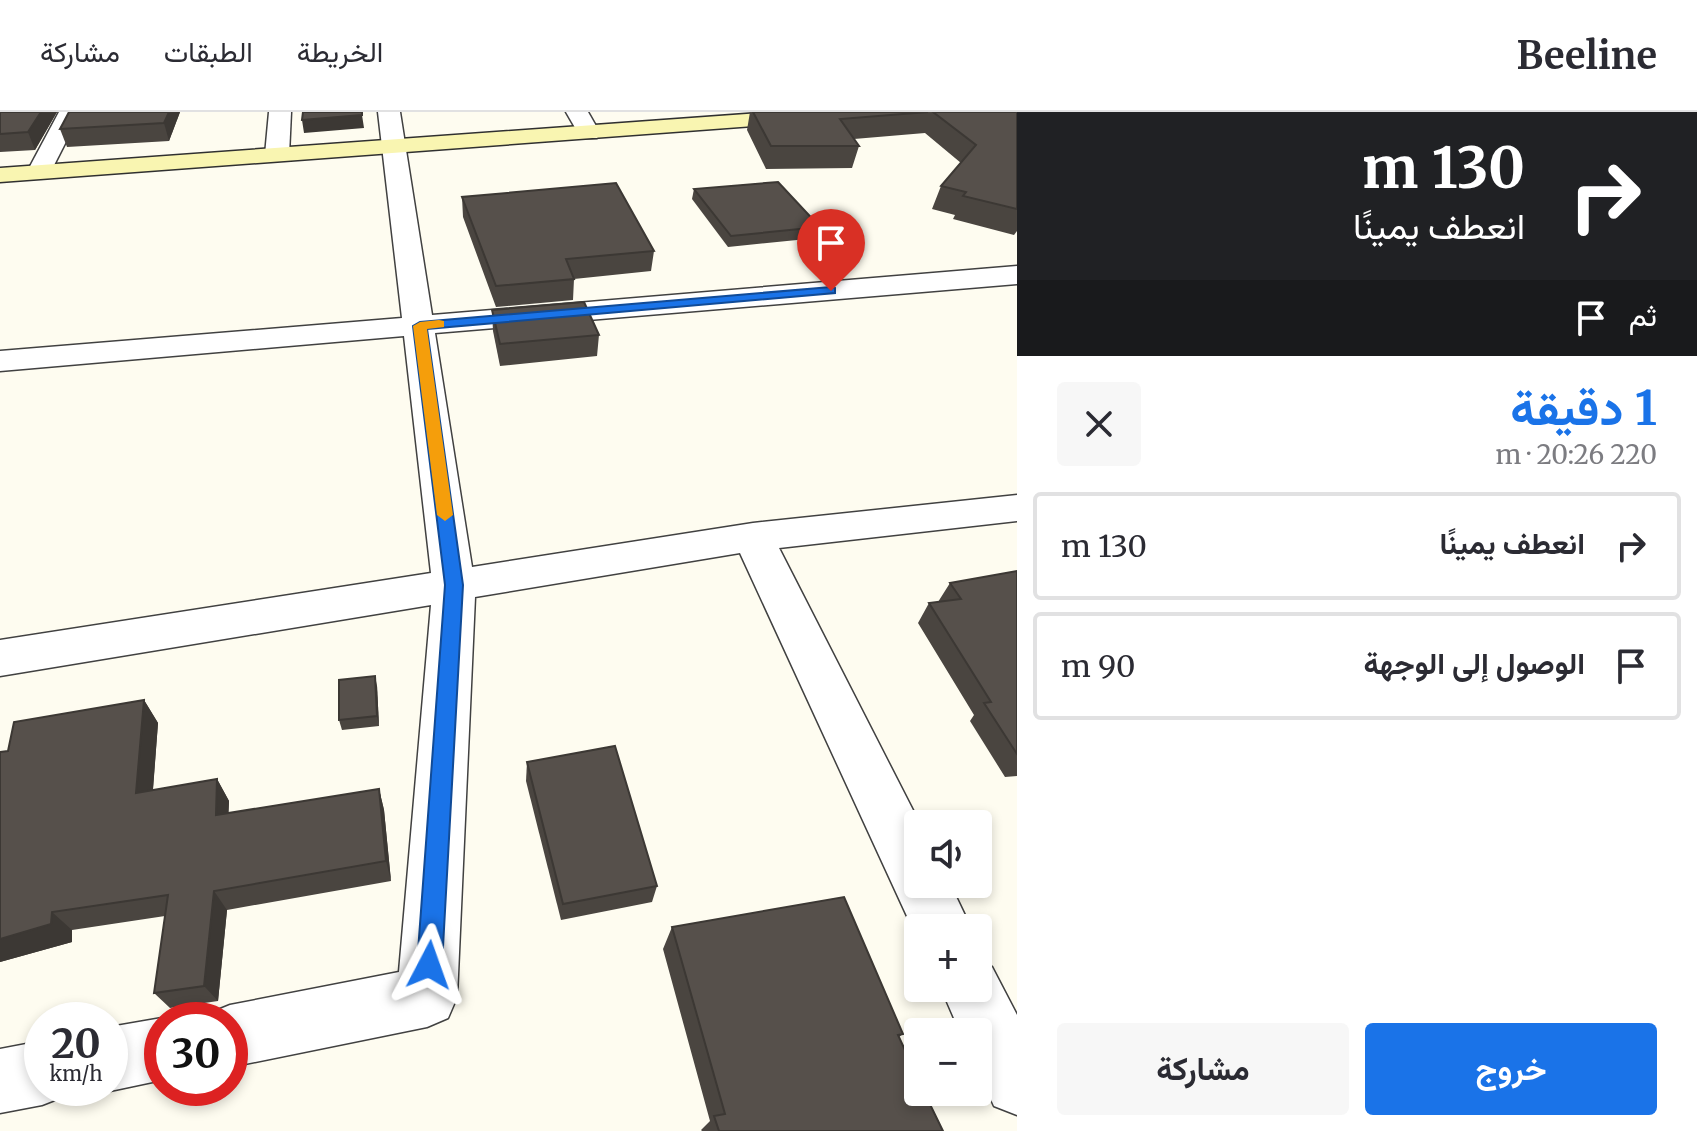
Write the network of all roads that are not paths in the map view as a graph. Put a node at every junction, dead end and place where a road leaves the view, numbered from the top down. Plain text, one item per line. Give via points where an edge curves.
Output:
1 (70, 112) edge
2 (280, 112) edge
3 (577, 112) edge
4 (863, 112) edge
5 (392, 129) edge
6 (589, 133) junction
7 (277, 155) junction
8 (39, 172) junction
9 (0, 175) edge
10 (1017, 275) edge
11 (420, 326) junction
12 (0, 361) edge
13 (1017, 508) edge
14 (753, 537) junction
15 (454, 585) junction
16 (0, 658) edge
17 (904, 849) edge
18 (978, 1002) edge
19 (248, 1032) edge
20 (24, 1076) edge
21 (0, 1081) edge
22 (1017, 1083) edge

1 - 8 street
2 - 7 street
3 - 6 street
4 - 6 street
5 - 6 street
5 - 7 street
5 - 11 street
7 - 8 street
8 - 9 street
10 - 11 street
11 - 12 street
11 - 15 street
13 - 14 street
14 - 15 street
14 - 17 street
15 - 16 street
15 - 19 street via 427,997
18 - 22 street
20 - 21 street

